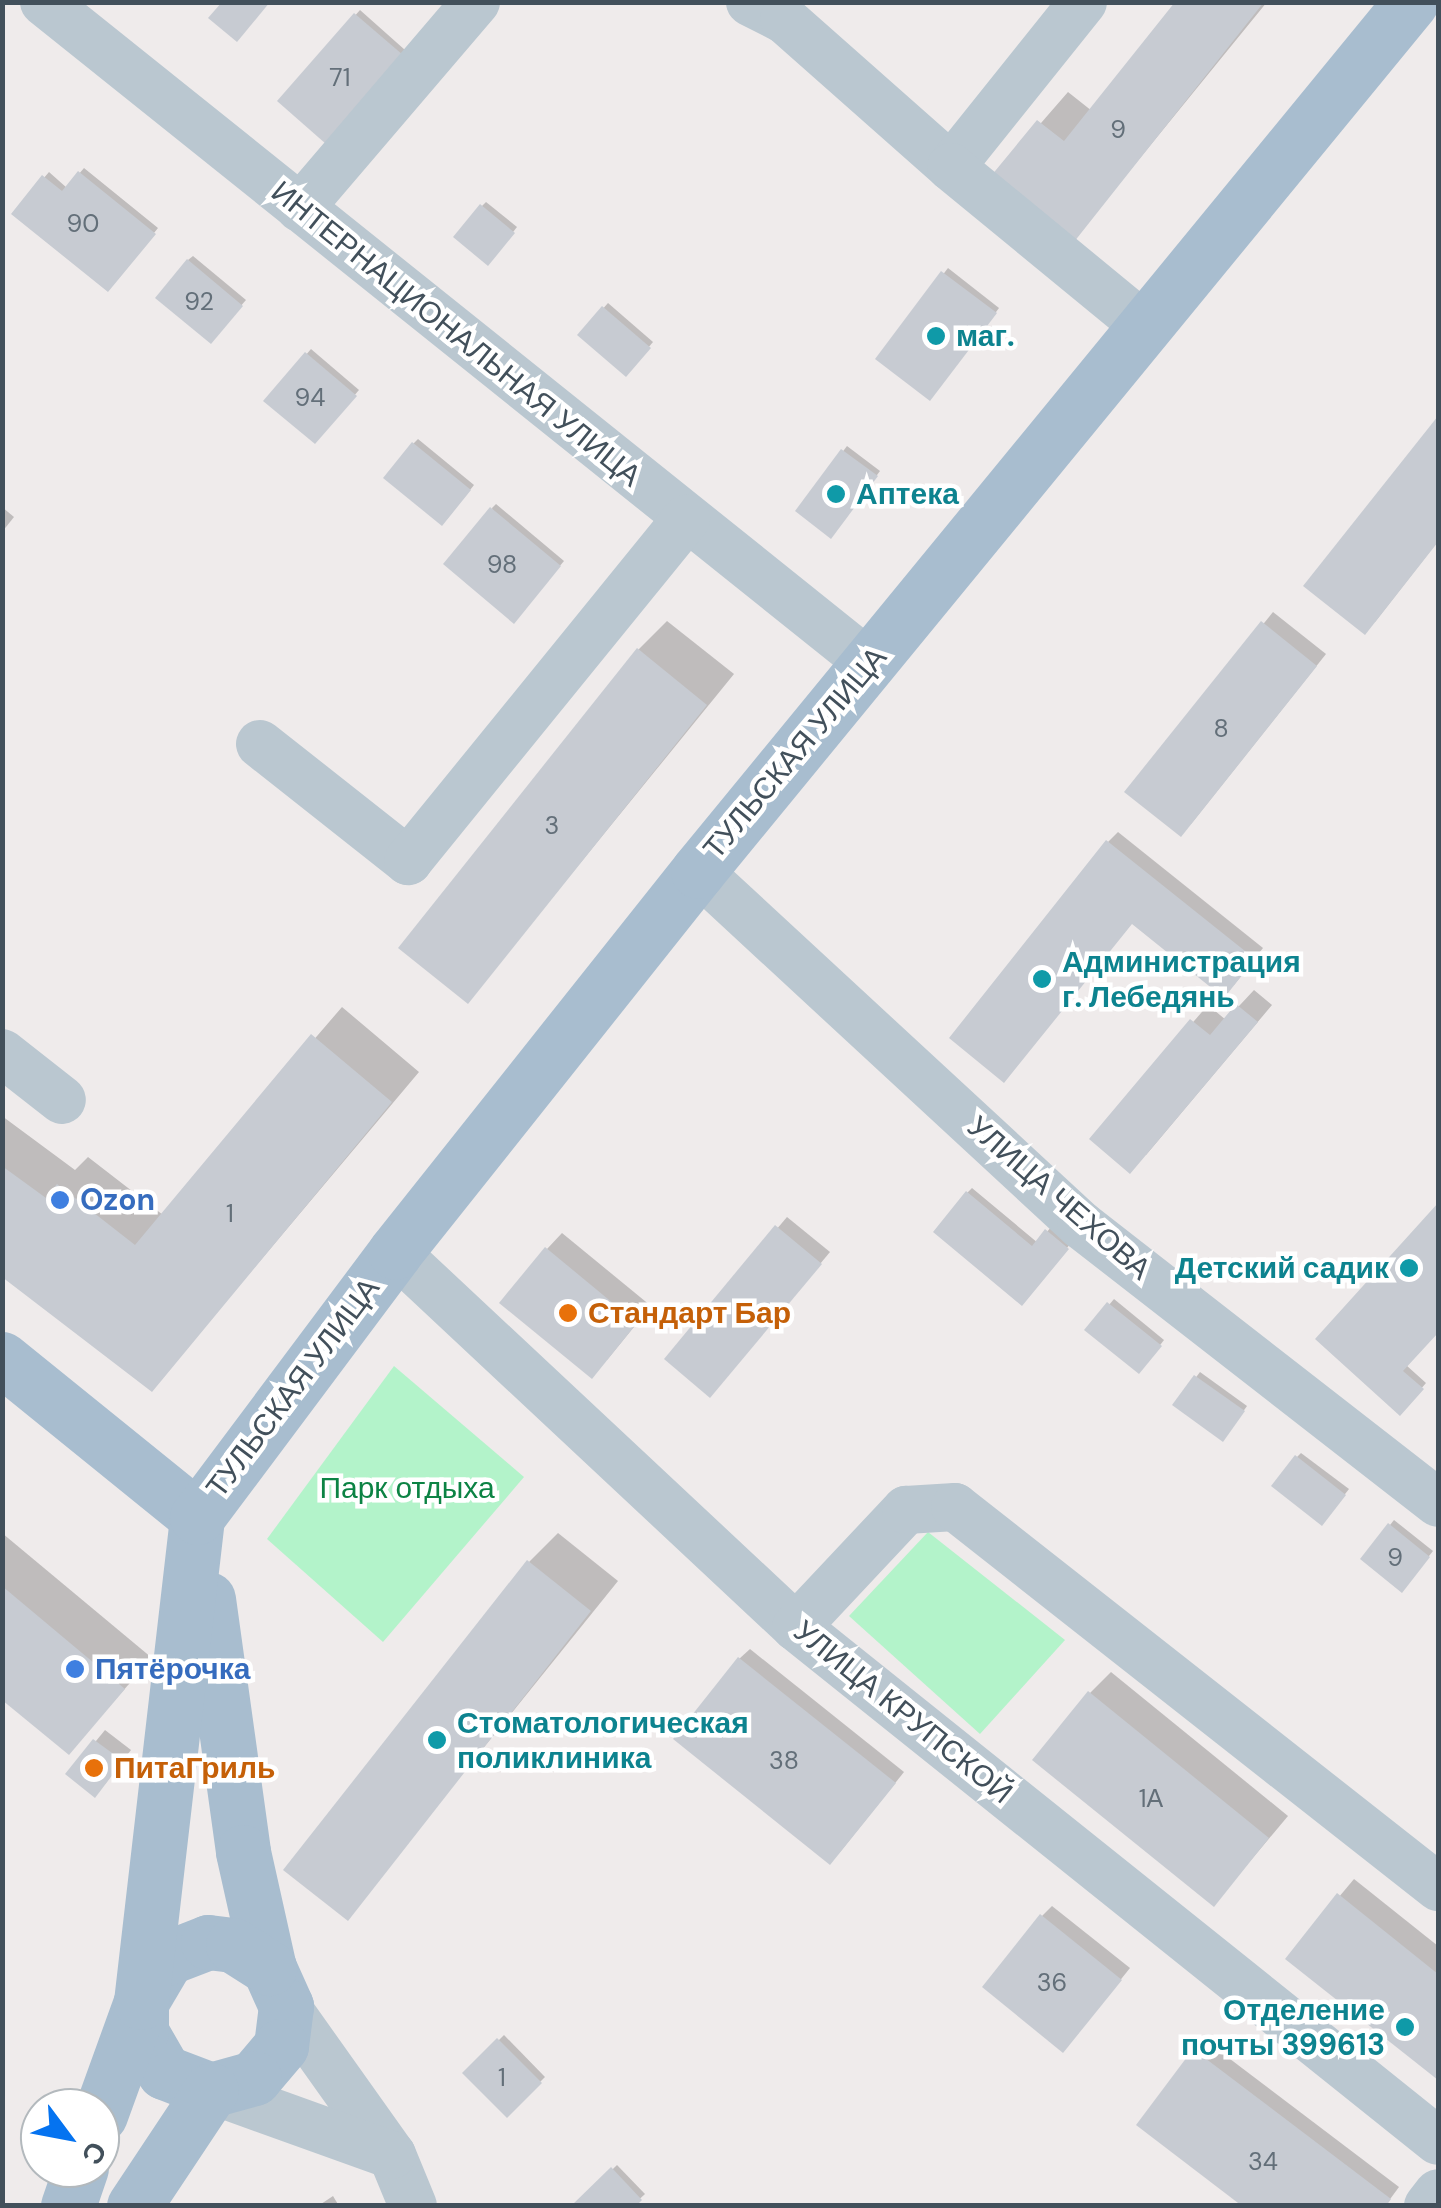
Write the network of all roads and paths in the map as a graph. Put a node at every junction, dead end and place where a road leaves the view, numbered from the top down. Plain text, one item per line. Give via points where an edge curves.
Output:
1 (44, 2) edge
2 (476, 2) edge
3 (750, 2) edge
4 (1082, 2) edge
5 (1411, 2) edge
6 (951, 167) junction
7 (300, 208) junction
8 (1146, 327) junction
9 (686, 518) junction
10 (869, 663) junction
11 (260, 744) dead end
12 (698, 871) junction
13 (2, 1053) edge
14 (62, 1100) dead end
15 (394, 1252) junction
16 (2, 1359) edge
17 (1438, 1503) edge
18 (196, 1517) junction
19 (796, 1627) junction
20 (1438, 1887) edge
21 (278, 1987) junction
22 (140, 2002) junction
23 (110, 2088) edge
24 (211, 2090) junction
25 (1438, 2141) edge
26 (392, 2154) junction
27 (1438, 2193) edge
28 (134, 2206) edge
29 (412, 2206) edge
30 (1428, 2206) edge

1 - 7 street, ИНТЕРНАЦИОНАЛЬНАЯ УЛИЦА
2 - 7 street
3 - 6 street via 784,19
4 - 6 street
5 - 8 main road, ТУЛЬСКАЯ УЛИЦА
6 - 8 street
7 - 9 street, ИНТЕРНАЦИОНАЛЬНАЯ УЛИЦА
8 - 10 main road, ТУЛЬСКАЯ УЛИЦА
9 - 10 street, ИНТЕРНАЦИОНАЛЬНАЯ УЛИЦА
9 - 11 street via 408,861
10 - 12 main road, ТУЛЬСКАЯ УЛИЦА
12 - 15 main road, ТУЛЬСКАЯ УЛИЦА
12 - 17 street, УЛИЦА ЧЕХОВА via 1081,1225
13 - 14 street
15 - 18 main road, ТУЛЬСКАЯ УЛИЦА
15 - 19 street, УЛИЦА КРУПСКОЙ
16 - 18 main road
18 - 21 main road, ТУЛЬСКАЯ УЛИЦА via 244,1852
18 - 22 main road, ТУЛЬСКАЯ УЛИЦА
19 - 20 street via 906,1510 955,1507
19 - 25 street, УЛИЦА КРУПСКОЙ
21 - 22 main road via 233,1945 190,1946 168,1958
21 - 24 main road via 280,2046 266,2068 230,2088
21 - 26 street
22 - 23 main road
22 - 24 main road via 141,2032 151,2056 186,2085
24 - 26 street
24 - 28 main road
26 - 29 street
27 - 30 street

